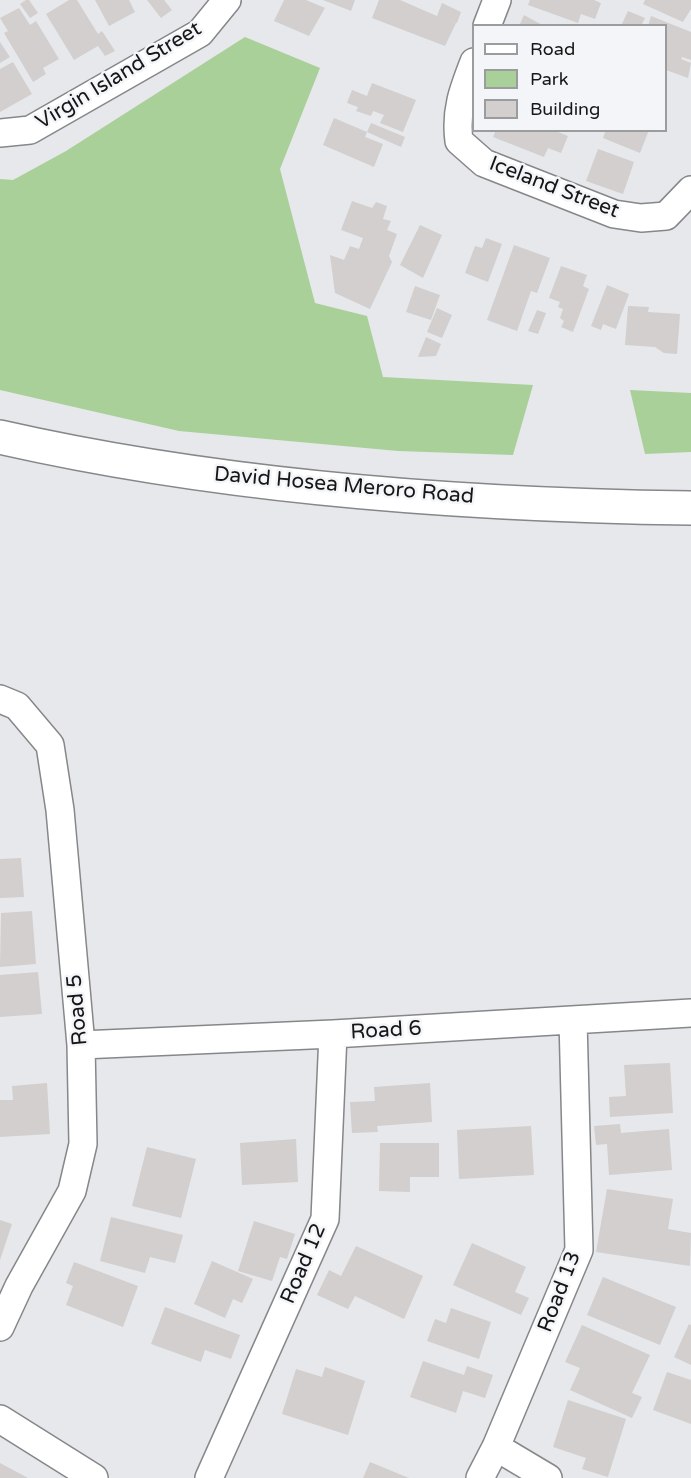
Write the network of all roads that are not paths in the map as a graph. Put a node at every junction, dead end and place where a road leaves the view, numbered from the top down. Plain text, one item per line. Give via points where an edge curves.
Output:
1 (226, 0) edge
2 (497, 0) edge
3 (488, 24) edge
4 (472, 67) edge
5 (0, 133) edge
6 (691, 190) edge
7 (0, 437) edge
8 (691, 508) edge
9 (0, 699) edge
10 (691, 1013) edge
11 (573, 1020) junction
12 (333, 1034) junction
13 (81, 1045) junction
14 (0, 1327) edge
15 (0, 1419) edge
16 (496, 1448) junction
17 (94, 1478) edge
18 (208, 1478) edge
19 (480, 1478) edge
20 (548, 1478) edge

1 - 5 street, Virgin Island Street via 200,33 30,130
2 - 3 street
4 - 6 street, Iceland Street via 460,98 456,123 459,141 484,163 614,214 641,218 666,216
7 - 8 main road, David Hosea Meroro Road via 133,463 233,477 475,499
9 - 13 street, Road 5 via 17,706 50,745 60,810
10 - 11 street, Road 6
11 - 12 street, Road 6
11 - 16 street, Road 13 via 579,1250
12 - 13 street, Road 6
12 - 18 street, Road 12 via 325,1219
13 - 14 street, Road 5 via 83,1144 72,1191
15 - 17 street
16 - 19 street, Road 13
16 - 20 street

